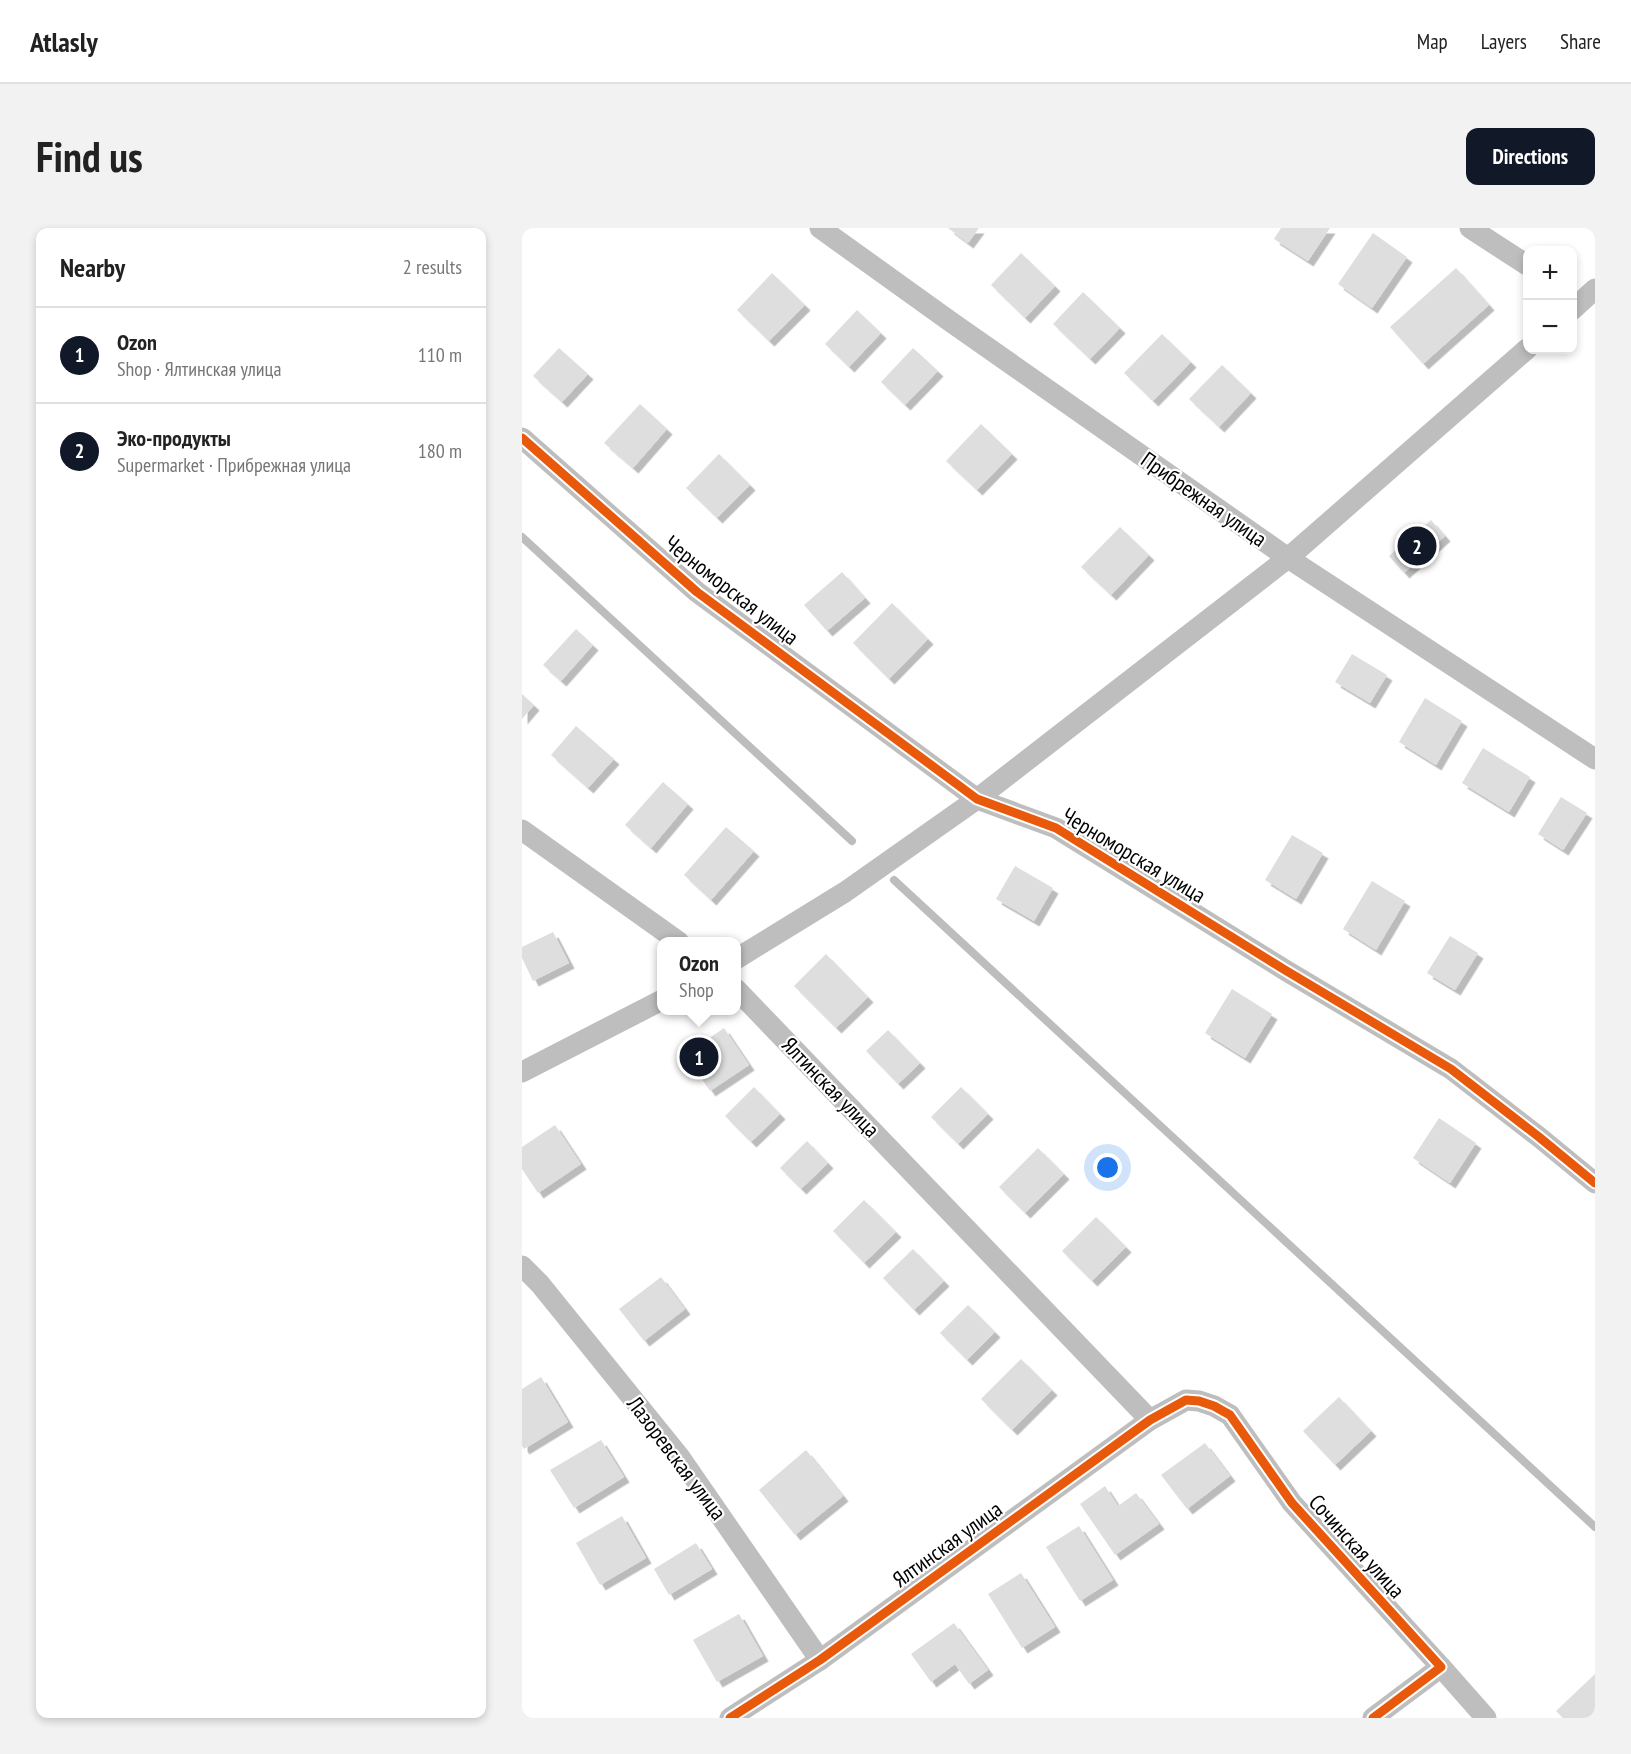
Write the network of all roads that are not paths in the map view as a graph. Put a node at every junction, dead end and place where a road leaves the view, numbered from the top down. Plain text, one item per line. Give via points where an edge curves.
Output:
1 (820, 228) edge
2 (1470, 228) edge
3 (1523, 261) edge
4 (1523, 352) edge
5 (522, 438) edge
6 (1288, 558) junction
7 (1595, 759) edge
8 (977, 799) junction
9 (522, 830) edge
10 (672, 937) edge
11 (741, 956) edge
12 (741, 993) edge
13 (657, 1003) edge
14 (522, 1072) edge
15 (1595, 1183) edge
16 (522, 1266) edge
17 (1186, 1400) joint
18 (1150, 1420) junction
19 (820, 1660) junction
20 (1441, 1667) junction
21 (730, 1718) edge
22 (1373, 1718) edge
23 (1486, 1718) edge

1 - 6 street, Прибрежная улица
2 - 3 street
4 - 6 street
5 - 8 street, Черноморская улица via 697,592
6 - 7 street, Прибрежная улица
6 - 8 street
8 - 11 street via 845,892
8 - 15 street, Черноморская улица via 1056,828 1451,1069
9 - 10 street
12 - 18 street, Ялтинская улица
13 - 14 street
16 - 19 street, Лазоревская улица via 679,1456
17 - 18 street, Ялтинская улица
17 - 20 street, Сочинская улица via 1214,1406 1230,1415 1292,1503
18 - 19 street, Ялтинская улица
19 - 21 street, Ялтинская улица
20 - 22 street
20 - 23 street, Сочинская улица

